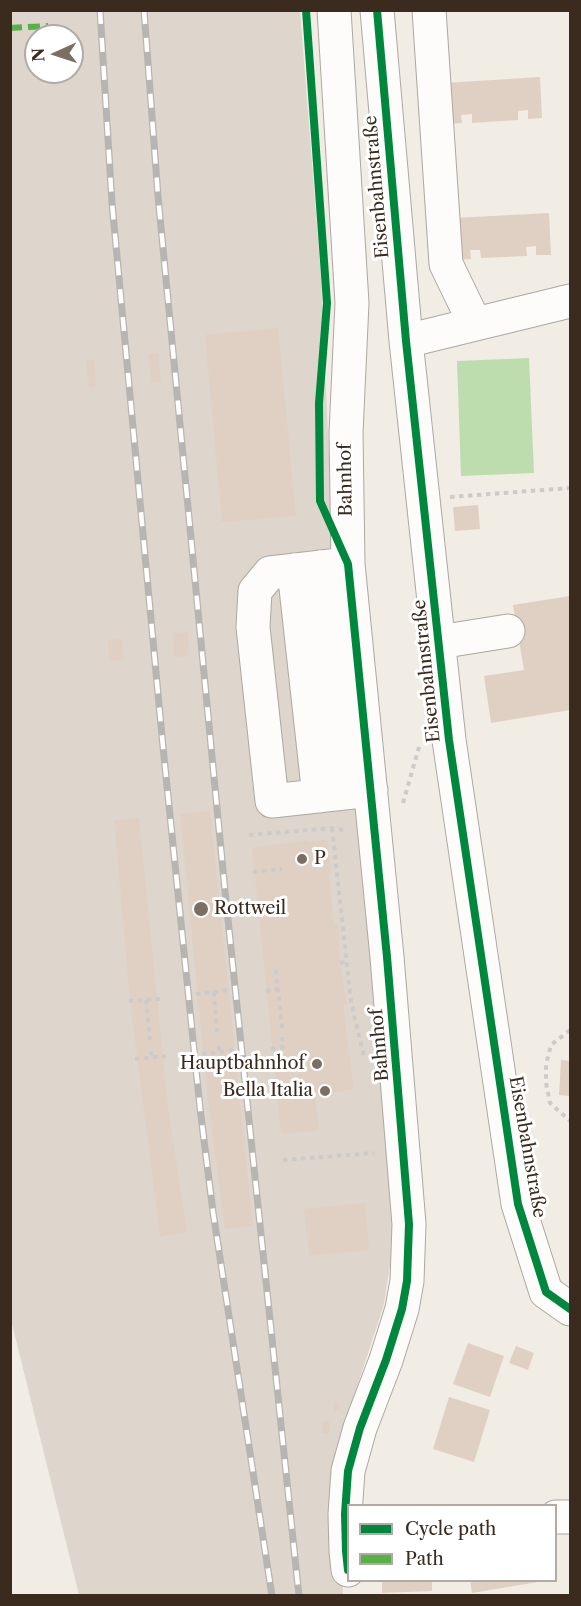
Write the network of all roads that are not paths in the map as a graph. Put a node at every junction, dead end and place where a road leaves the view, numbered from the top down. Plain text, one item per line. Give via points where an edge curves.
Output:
1 (334, 10) edge
2 (377, 10) edge
3 (429, 10) edge
4 (570, 301) edge
5 (475, 324) junction
6 (406, 341) junction
7 (308, 569) junction
8 (508, 631) dead end
9 (439, 642) junction
10 (331, 794) junction
11 (570, 1309) edge
12 (347, 1504) edge
13 (347, 1514) edge
14 (347, 1560) edge

1 - 7 street, Bahnhof via 351,303 346,433
2 - 6 street, Eisenbahnstraße
3 - 5 street via 446,264
4 - 5 street
5 - 6 street
6 - 9 street, Eisenbahnstraße
7 - 10 street, Bahnhof
7 - 10 street
7 - 10 street via 255,591 253,627 272,801
8 - 9 street
9 - 11 street, Eisenbahnstraße via 449,740 518,1204 546,1292
10 - 12 street, Bahnhof via 407,1191 409,1253 402,1309 348,1471
13 - 14 street, Bahnhof

